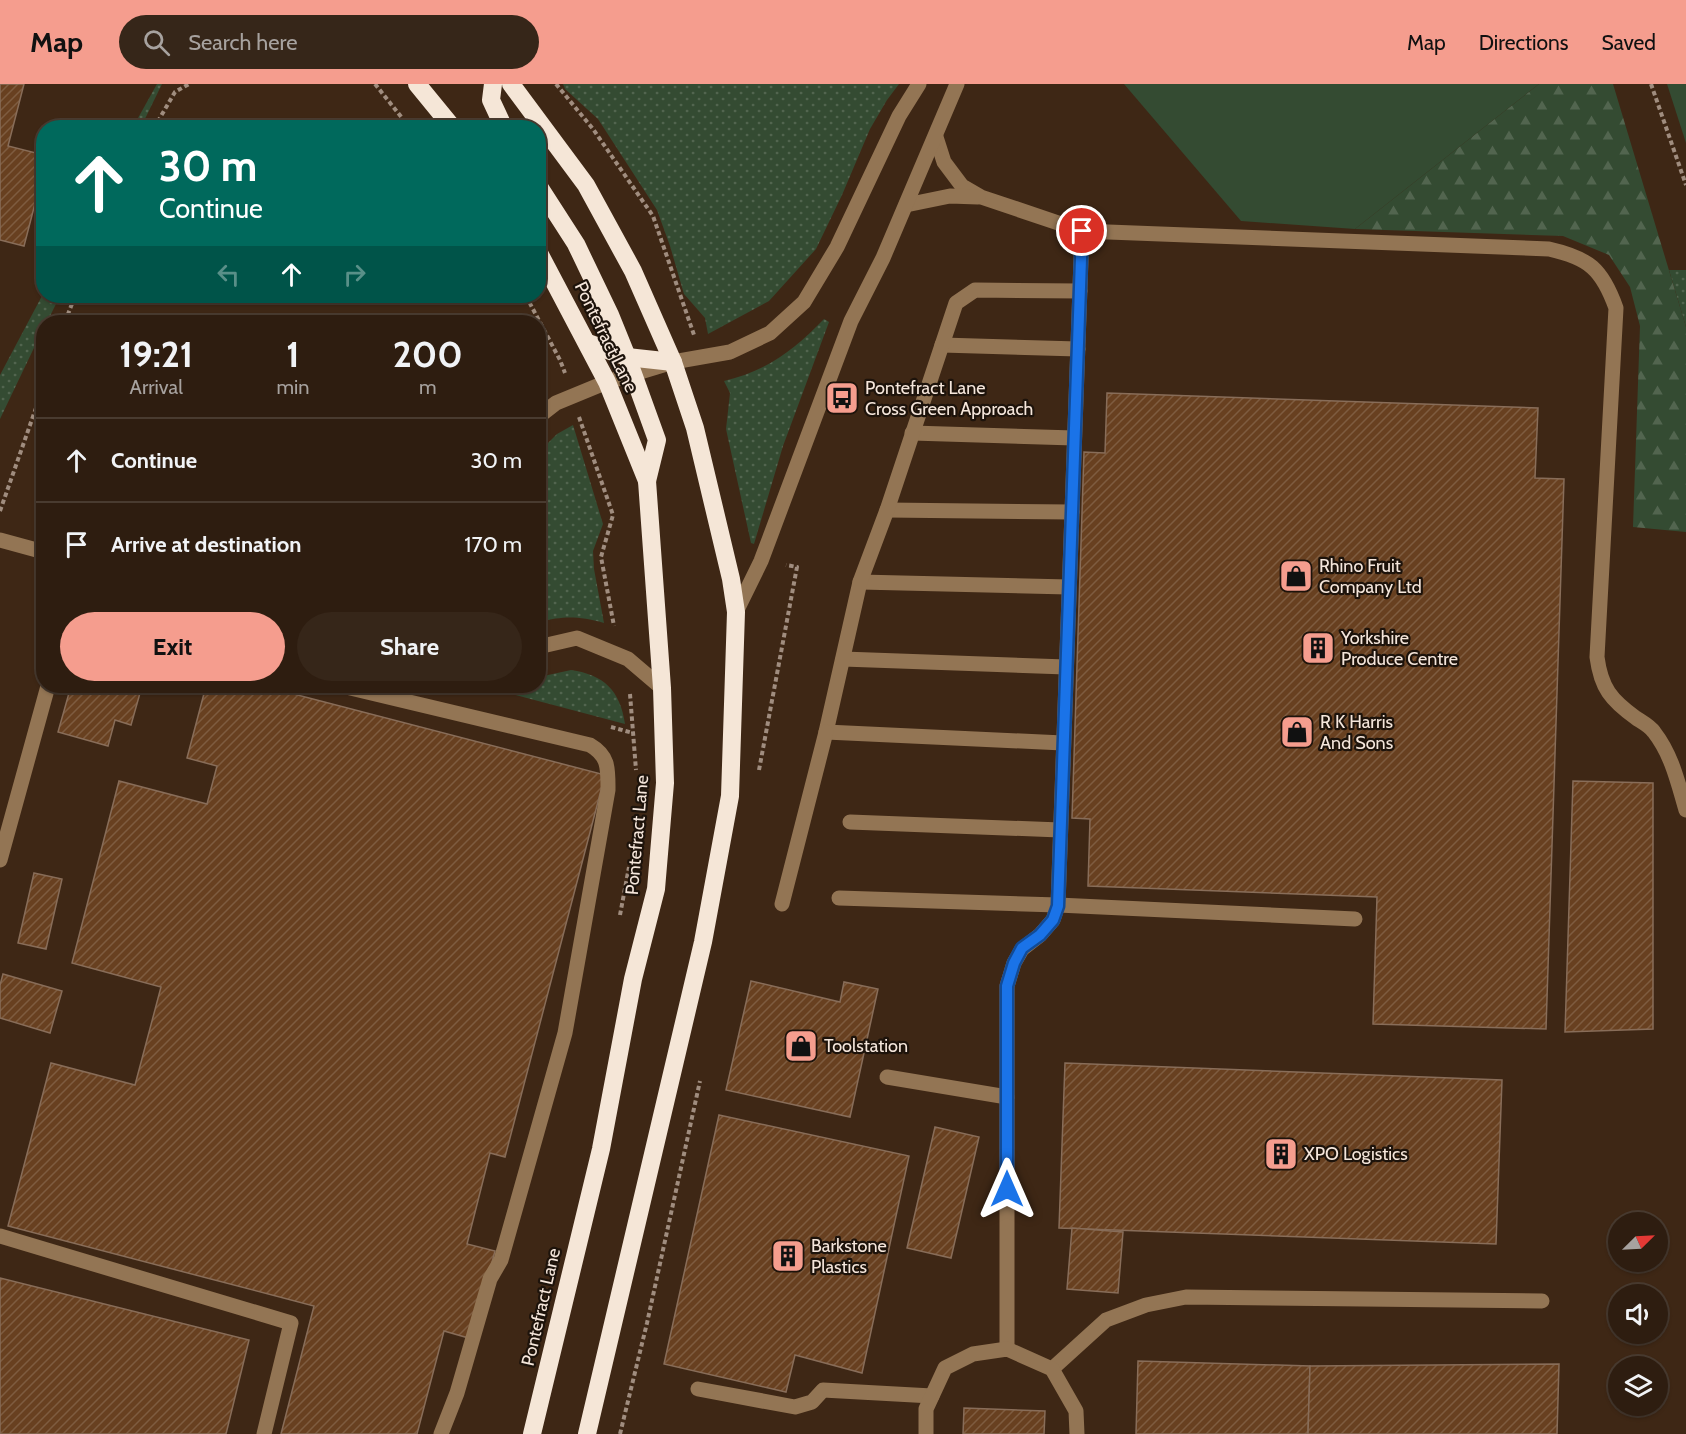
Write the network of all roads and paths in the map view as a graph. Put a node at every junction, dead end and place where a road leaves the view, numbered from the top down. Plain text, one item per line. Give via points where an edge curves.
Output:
1 (189, 84) edge
2 (375, 84) edge
3 (417, 84) edge
4 (493, 84) edge
5 (511, 84) edge
6 (556, 84) edge
7 (919, 84) edge
8 (1652, 84) edge
9 (952, 88) edge
10 (159, 120) edge
11 (404, 120) edge
12 (447, 120) edge
13 (500, 120) edge
14 (537, 120) edge
15 (546, 132) edge
16 (936, 136) junction
17 (1686, 185) edge
18 (546, 197) edge
19 (981, 197) junction
20 (906, 205) junction
21 (1082, 231) junction
22 (546, 266) edge
23 (1080, 291) junction
24 (588, 343) junction
25 (942, 345) junction
26 (1078, 349) junction
27 (627, 357) junction
28 (701, 357) junction
29 (673, 362) junction
30 (633, 375) junction
31 (607, 382) junction
32 (36, 408) edge
33 (546, 411) edge
34 (912, 433) junction
35 (1074, 438) junction
36 (647, 481) junction
37 (887, 510) junction
38 (0, 511) edge
39 (1072, 512) junction
40 (0, 540) edge
41 (36, 550) edge
42 (761, 561) junction
43 (860, 582) junction
44 (1069, 587) junction
45 (736, 612) junction
46 (546, 645) edge
47 (843, 659) junction
48 (1066, 668) junction
49 (662, 688) junction
50 (46, 693) edge
51 (371, 693) edge
52 (826, 732) junction
53 (1064, 743) junction
54 (758, 776) dead end
55 (1686, 810) edge
56 (850, 822) dead end
57 (1060, 830) junction
58 (0, 860) edge
59 (839, 898) dead end
60 (782, 904) dead end
61 (1058, 906) junction
62 (1355, 919) dead end
63 (702, 1071) dead end
64 (887, 1077) dead end
65 (1007, 1097) junction
66 (0, 1236) edge
67 (1542, 1300) dead end
68 (1007, 1349) junction
69 (1052, 1369) junction
70 (698, 1389) dead end
71 (932, 1396) junction
72 (264, 1434) edge
73 (441, 1434) edge
74 (532, 1434) edge
75 (587, 1434) edge
76 (620, 1434) edge
77 (926, 1434) edge
78 (1077, 1434) edge

1 - 10 path via 175,92
2 - 11 path
3 - 12 highway
4 - 13 highway via 491,100
5 - 14 highway
6 - 28 path via 653,216
7 - 28 street via 899,116 837,247 804,302 770,333 730,352
8 - 17 path
9 - 16 street
15 - 29 highway via 586,186 633,271
16 - 19 street via 944,162 962,186
16 - 20 street
18 - 27 highway via 576,244
19 - 20 street via 950,196
19 - 21 street
20 - 42 street via 851,321
21 - 23 street
21 - 55 street via 1549,249 1572,254 1593,266 1608,285 1616,308 1599,674 1617,704 1652,730 1668,752
22 - 24 highway, Pontefract Lane
23 - 25 street via 975,290 956,303
23 - 26 street
24 - 27 highway
24 - 31 highway, Pontefract Lane
25 - 26 street
25 - 34 street
26 - 35 street
27 - 29 highway
27 - 30 highway
28 - 29 street
29 - 30 street
29 - 45 highway via 695,428 732,579
30 - 31 street
30 - 36 highway via 657,440
31 - 33 street
31 - 36 highway, Pontefract Lane
32 - 38 path
34 - 35 street
34 - 37 street
35 - 39 street
36 - 49 highway, Pontefract Lane
37 - 39 street
37 - 43 street
39 - 44 street
40 - 41 street
42 - 45 street
42 - 54 path via 797,567
43 - 44 street
43 - 47 street
44 - 48 street
45 - 75 highway via 730,796 703,942
46 - 49 street via 578,638 628,659
47 - 48 street
47 - 52 street
48 - 53 street
49 - 74 highway, Pontefract Lane via 665,783 656,889 633,979 601,1149
50 - 58 street
51 - 73 street via 590,745 600,751 608,772 565,1033 501,1260 490,1279 458,1394
52 - 53 street
52 - 60 street
53 - 57 street
56 - 57 street
57 - 61 street
59 - 61 street
61 - 62 street
61 - 65 street via 1053,920 1022,948 1007,986
63 - 76 path
64 - 65 street
65 - 68 street
66 - 72 street via 291,1323
67 - 69 street via 1186,1297 1146,1305 1106,1320
68 - 69 street
68 - 71 street via 972,1354 945,1368
69 - 78 street via 1076,1411
70 - 71 street via 795,1407 812,1402 823,1390
71 - 77 street via 926,1409

